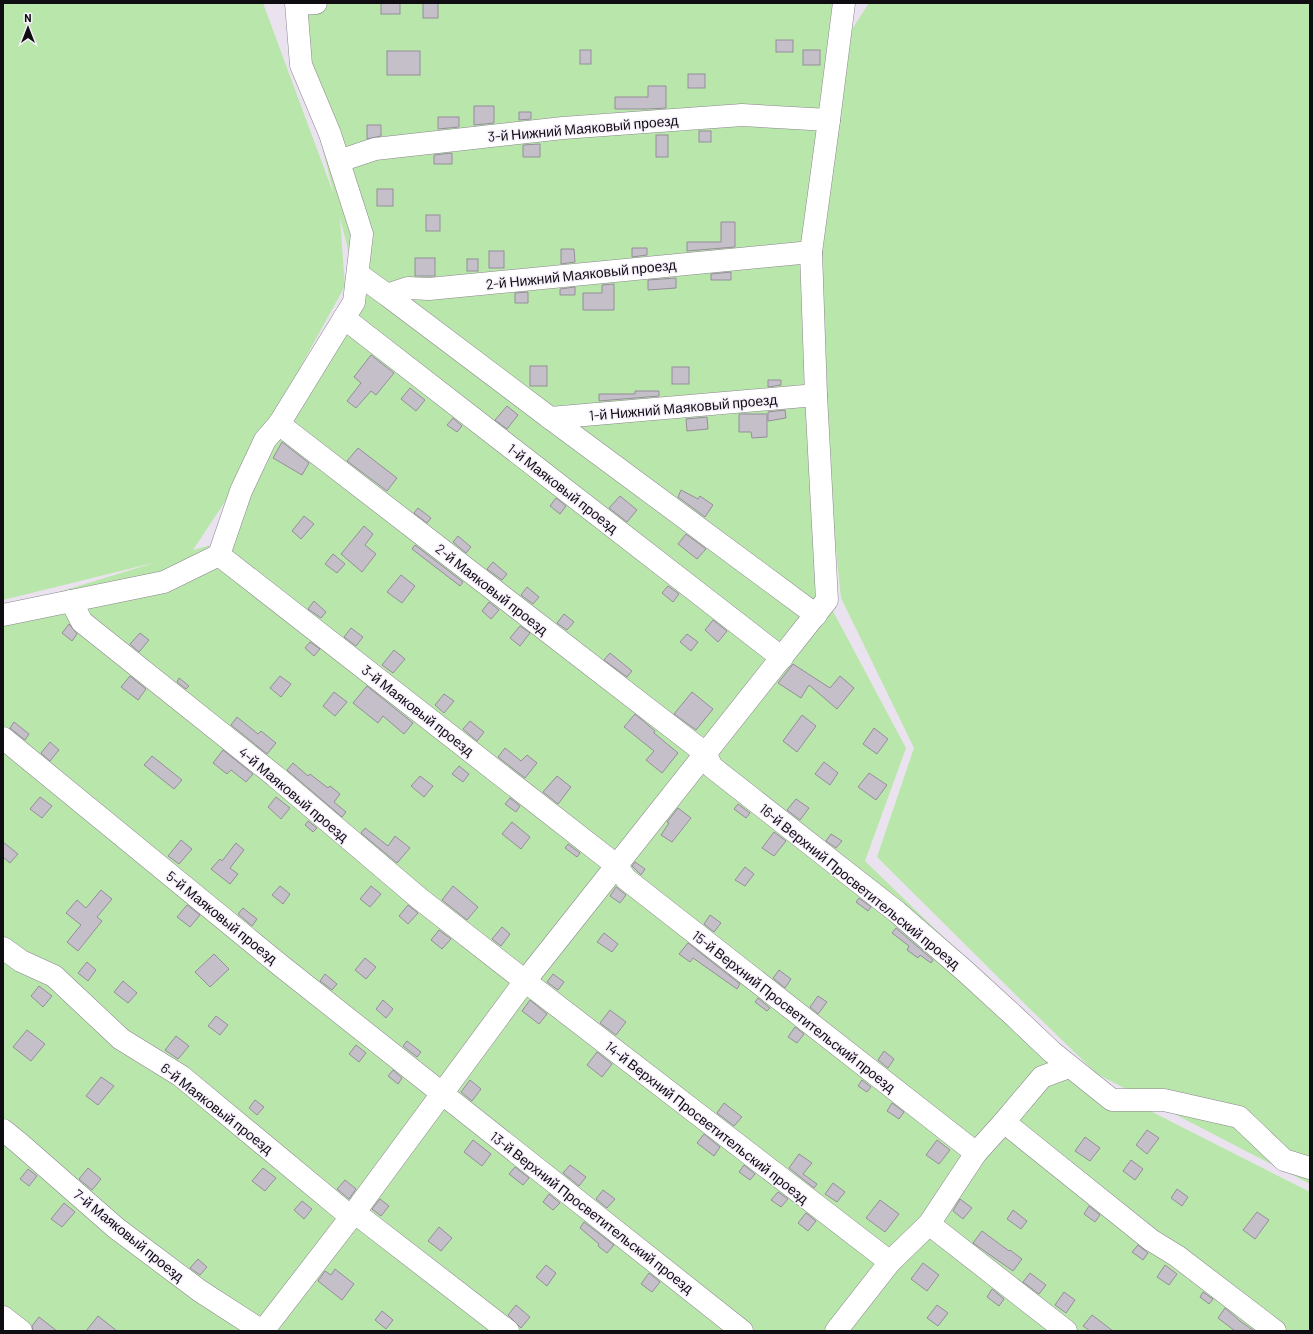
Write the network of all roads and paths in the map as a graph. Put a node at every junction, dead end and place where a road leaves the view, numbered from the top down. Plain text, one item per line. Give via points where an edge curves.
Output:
1 (303, 3) edge
2 (844, 3) edge
3 (829, 120) junction
4 (339, 161) junction
5 (811, 252) junction
6 (358, 274) junction
7 (387, 295) junction
8 (344, 318) junction
9 (816, 395) junction
10 (550, 418) junction
11 (279, 424) junction
12 (219, 555) junction
13 (71, 601) junction
14 (3, 615) edge
15 (816, 615) junction
16 (782, 658) junction
17 (3, 738) edge
18 (705, 753) junction
19 (616, 865) junction
20 (3, 948) edge
21 (525, 982) junction
22 (1069, 1067) junction
23 (442, 1093) junction
24 (1004, 1122) junction
25 (3, 1130) edge
26 (976, 1153) junction
27 (1310, 1168) edge
28 (353, 1214) junction
29 (929, 1224) junction
30 (890, 1262) junction
31 (3, 1317) edge
32 (21, 1331) edge
33 (263, 1331) edge
34 (508, 1331) edge
35 (742, 1331) edge
36 (836, 1331) edge
37 (1066, 1331) edge
38 (1275, 1331) edge

1 - 4 street via 301,65
2 - 3 street
3 - 4 street, 3-й Нижний Маяковый проезд via 742,115 563,128 375,149
3 - 5 street
4 - 6 street via 362,234
5 - 7 street, 2-й Нижний Маяковый проезд via 428,289 408,288
5 - 9 street
6 - 7 street
6 - 8 street via 354,302
7 - 10 street
8 - 11 street
8 - 16 street, 1-й Маяковый проезд
9 - 10 street, 1-й Нижний Маяковый проезд
9 - 15 street via 827,600
10 - 15 street
11 - 12 street via 265,440 241,491
11 - 18 street, 2-й Маяковый проезд
12 - 13 street via 164,582
12 - 19 street, 3-й Маяковый проезд
13 - 14 street
13 - 21 street, 4-й Маяковый проезд via 82,622 275,776 420,899
15 - 16 street
16 - 18 street
17 - 23 street, 5-й Маяковый проезд via 280,965
18 - 19 street
18 - 22 street, 16-й Верхний Просветительский проезд via 712,767 897,912
19 - 21 street
19 - 26 street, 15-й Верхний Просветительский проезд via 626,879
20 - 28 street, 6-й Маяковый проезд via 22,961 54,976 121,1039 180,1076
21 - 23 street
21 - 30 street, 14-й Верхний Просветительский проезд
22 - 24 street via 1042,1078
22 - 27 street, 16-й Верхний Просветительский проезд via 1112,1100 1164,1100 1239,1117 1284,1160
23 - 28 street
23 - 35 street, 13-й Верхний Просветительский проезд
24 - 26 street
24 - 38 street via 1151,1240 1178,1256
25 - 33 street, 7-й Маяковый проезд via 122,1232 200,1291
26 - 29 street
28 - 33 street
28 - 34 street, 6-й Маяковый проезд
29 - 30 street
29 - 37 street
30 - 36 street
31 - 32 street

